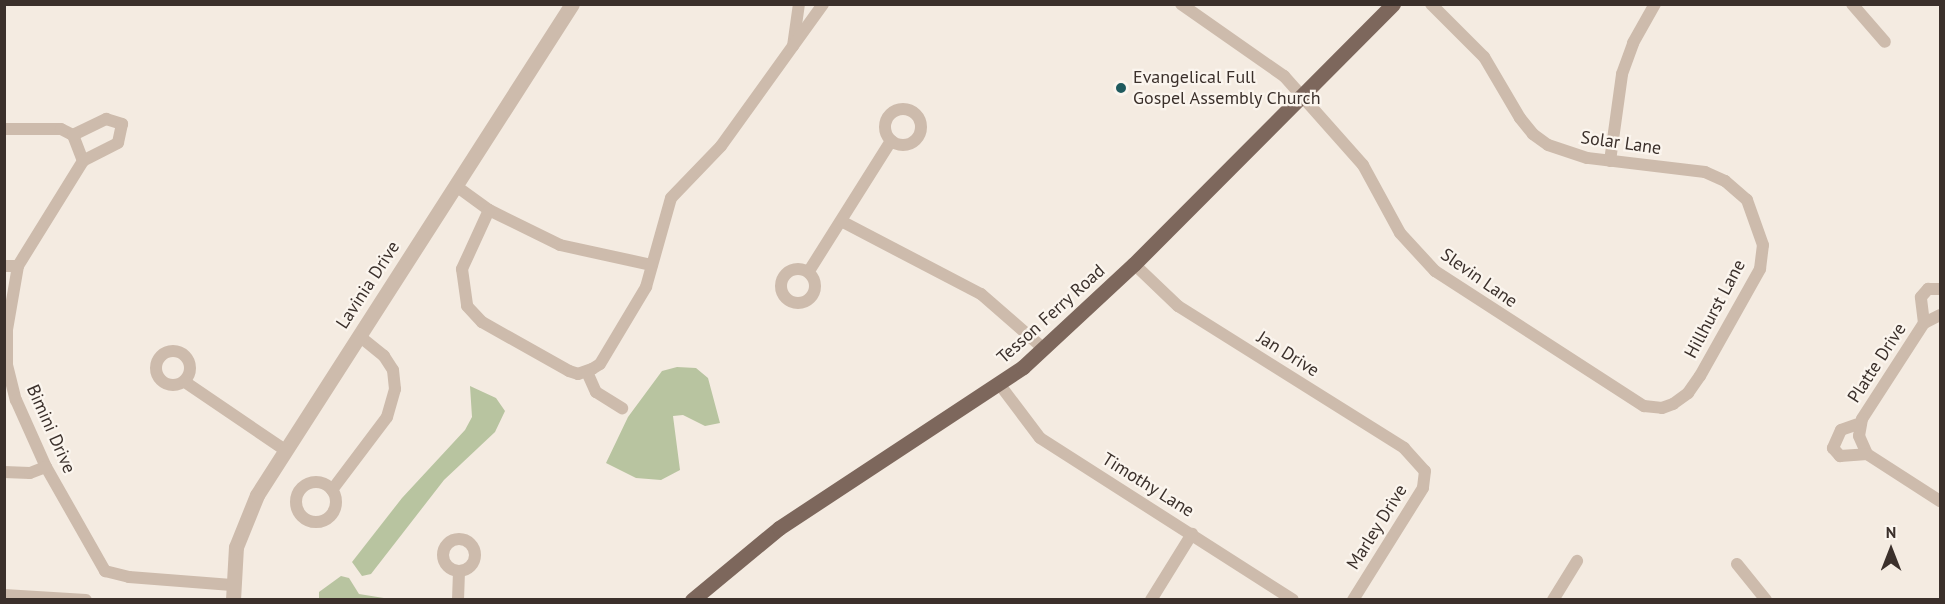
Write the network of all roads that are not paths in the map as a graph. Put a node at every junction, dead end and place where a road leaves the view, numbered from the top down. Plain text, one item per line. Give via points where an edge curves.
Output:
1 (572, 4) edge
2 (799, 4) edge
3 (823, 4) edge
4 (1181, 4) edge
5 (1392, 4) edge
6 (1431, 4) edge
7 (1655, 4) edge
8 (1852, 4) edge
9 (1885, 42) dead end
10 (792, 50) junction
11 (1301, 96) junction
12 (4, 129) edge
13 (75, 141) junction
14 (891, 141) dead end
15 (83, 161) junction
16 (1610, 161) junction
17 (456, 186) junction
18 (489, 210) junction
19 (1753, 210) joint
20 (843, 222) junction
21 (1134, 264) junction
22 (652, 265) junction
23 (11, 266) edge
24 (808, 271) dead end
25 (1941, 289) edge
26 (1940, 315) edge
27 (1924, 323) junction
28 (359, 336) junction
29 (1044, 349) junction
30 (587, 372) junction
31 (185, 382) dead end
32 (1000, 385) junction
33 (622, 408) dead end
34 (1662, 408) joint
35 (1861, 423) junction
36 (285, 450) junction
37 (1867, 454) junction
38 (46, 466) junction
39 (1425, 471) joint
40 (4, 472) edge
41 (332, 490) dead end
42 (1941, 501) edge
43 (1192, 534) junction
44 (1577, 561) dead end
45 (1737, 564) dead end
46 (459, 571) dead end
47 (233, 592) edge
48 (4, 595) edge
49 (86, 600) edge
50 (458, 600) edge
51 (692, 600) edge
52 (1151, 600) edge
53 (1293, 600) edge
54 (1353, 600) edge
55 (1553, 600) edge
56 (1766, 600) edge

1 - 17 street, Lavinia Drive
2 - 10 street
3 - 10 street
4 - 11 street, Slevin Lane via 1284,76
5 - 11 main road, Tesson Ferry Road
6 - 16 street, Solar Lane via 1484,57 1533,134 1568,153
7 - 16 street via 1633,43 1622,74
8 - 9 street
10 - 22 street via 721,146 671,198
11 - 21 main road, Tesson Ferry Road
11 - 34 street, Slevin Lane via 1363,165 1401,233 1435,271 1644,406
12 - 13 street via 61,129
13 - 15 street
13 - 15 street via 106,119 122,124 118,143
14 - 20 street
15 - 23 street, Bimini Drive
16 - 19 street, Solar Lane via 1716,176 1740,192
17 - 18 street
17 - 28 street, Lavinia Drive
18 - 22 street via 560,245
18 - 30 street via 462,269 467,306 482,322 569,371
19 - 34 street, Hillhurst Lane via 1763,245 1755,280 1688,393
20 - 24 street
20 - 29 street via 981,294
21 - 29 main road, Tesson Ferry Road
21 - 39 street, Jan Drive via 1178,306 1404,448
22 - 30 street via 646,287 600,364
23 - 38 street, Bimini Drive via 7,365 16,399
25 - 27 street, Platte Drive via 1928,289 1921,297
26 - 27 street, Platte Drive
27 - 35 street, Platte Drive
28 - 36 street, Lavinia Drive
28 - 41 street via 384,356 393,370 395,389 387,417
29 - 32 main road, Tesson Ferry Road
30 - 33 street via 596,392
31 - 36 street
32 - 43 street, Timothy Lane via 1040,438
32 - 51 main road, Tesson Ferry Road via 787,522
35 - 37 street, Platte Drive via 1859,436
35 - 37 street, Platte Drive via 1841,430 1833,448 1840,456
36 - 47 street, Lavinia Drive via 248,512 236,547
37 - 42 street
38 - 40 street via 30,473
38 - 47 street, Bimini Drive via 105,571
39 - 54 street, Marley Drive via 1423,488
43 - 52 street
43 - 53 street, Timothy Lane
44 - 55 street
45 - 56 street
46 - 50 street
48 - 49 street

